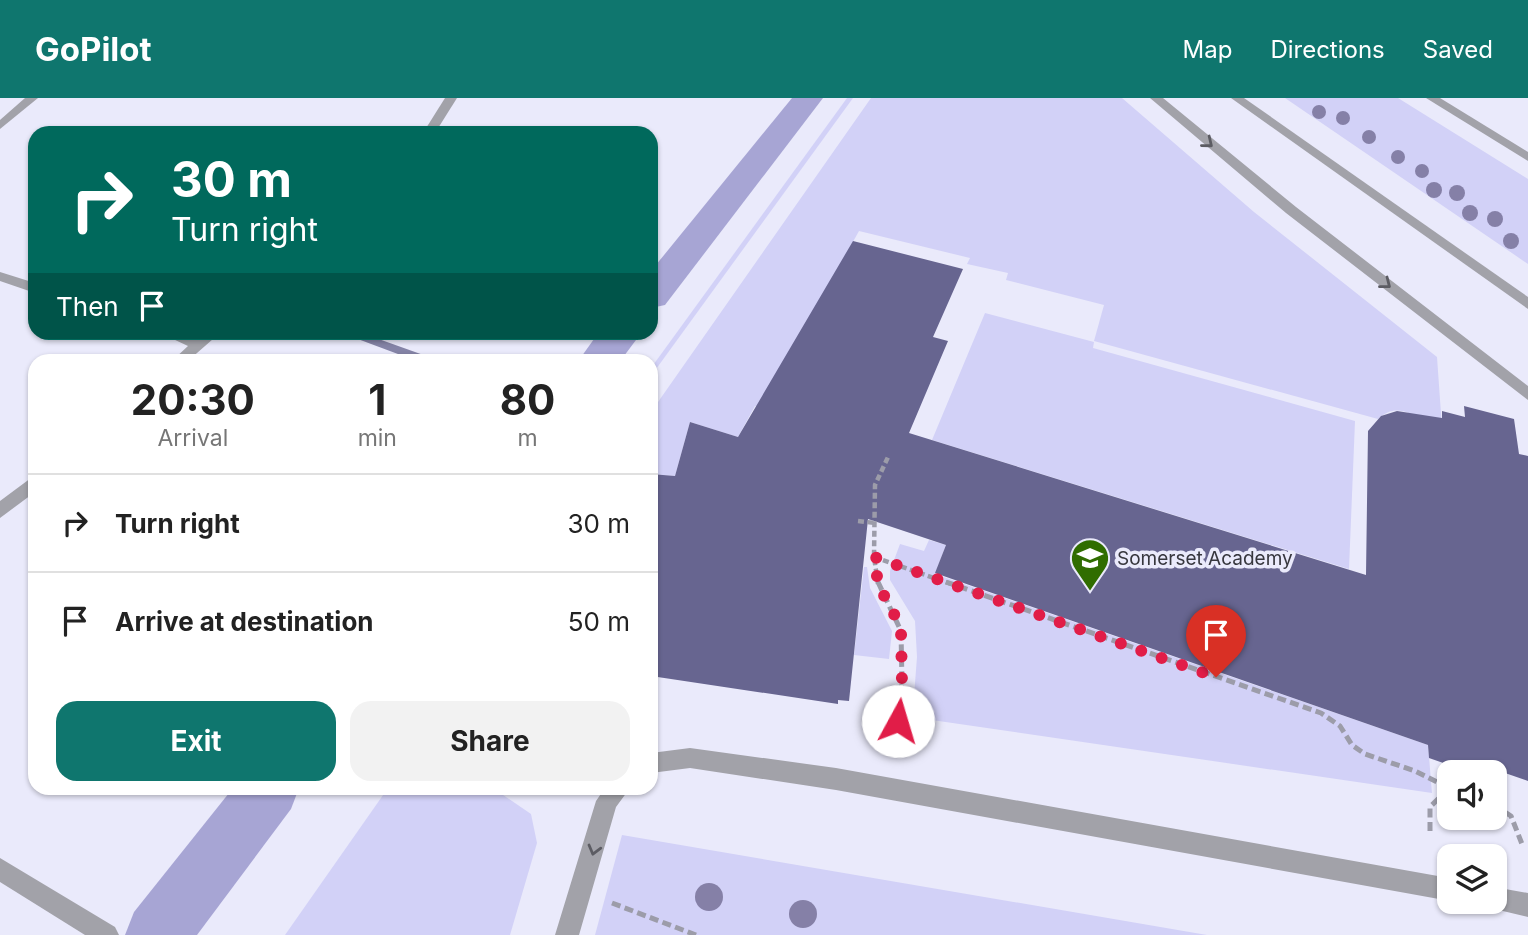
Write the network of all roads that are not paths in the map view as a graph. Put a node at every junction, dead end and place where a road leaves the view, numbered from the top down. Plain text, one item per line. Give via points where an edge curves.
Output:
1 (32, 98) edge
2 (451, 98) edge
3 (1156, 98) edge
4 (1237, 98) edge
5 (1432, 98) edge
6 (0, 126) edge
7 (433, 126) edge
8 (1528, 157) edge
9 (0, 276) edge
10 (28, 286) edge
11 (1528, 304) edge
12 (188, 340) edge
13 (205, 340) edge
14 (200, 344) junction
15 (188, 354) edge
16 (1528, 394) edge
17 (28, 488) edge
18 (0, 511) edge
19 (658, 762) edge
20 (613, 795) edge
21 (0, 869) edge
22 (1437, 889) edge
23 (1507, 901) edge
24 (1528, 905) edge
25 (107, 935) edge
26 (567, 935) edge

1 - 6 street
2 - 7 street
3 -> 16 street via 1291,210
4 - 11 street
5 - 8 street
9 - 10 street
12 - 14 street
13 - 14 street
14 - 15 street
17 - 18 street
19 - 22 street via 690,758 836,779
20 -> 26 street
21 - 25 street
23 - 24 street

